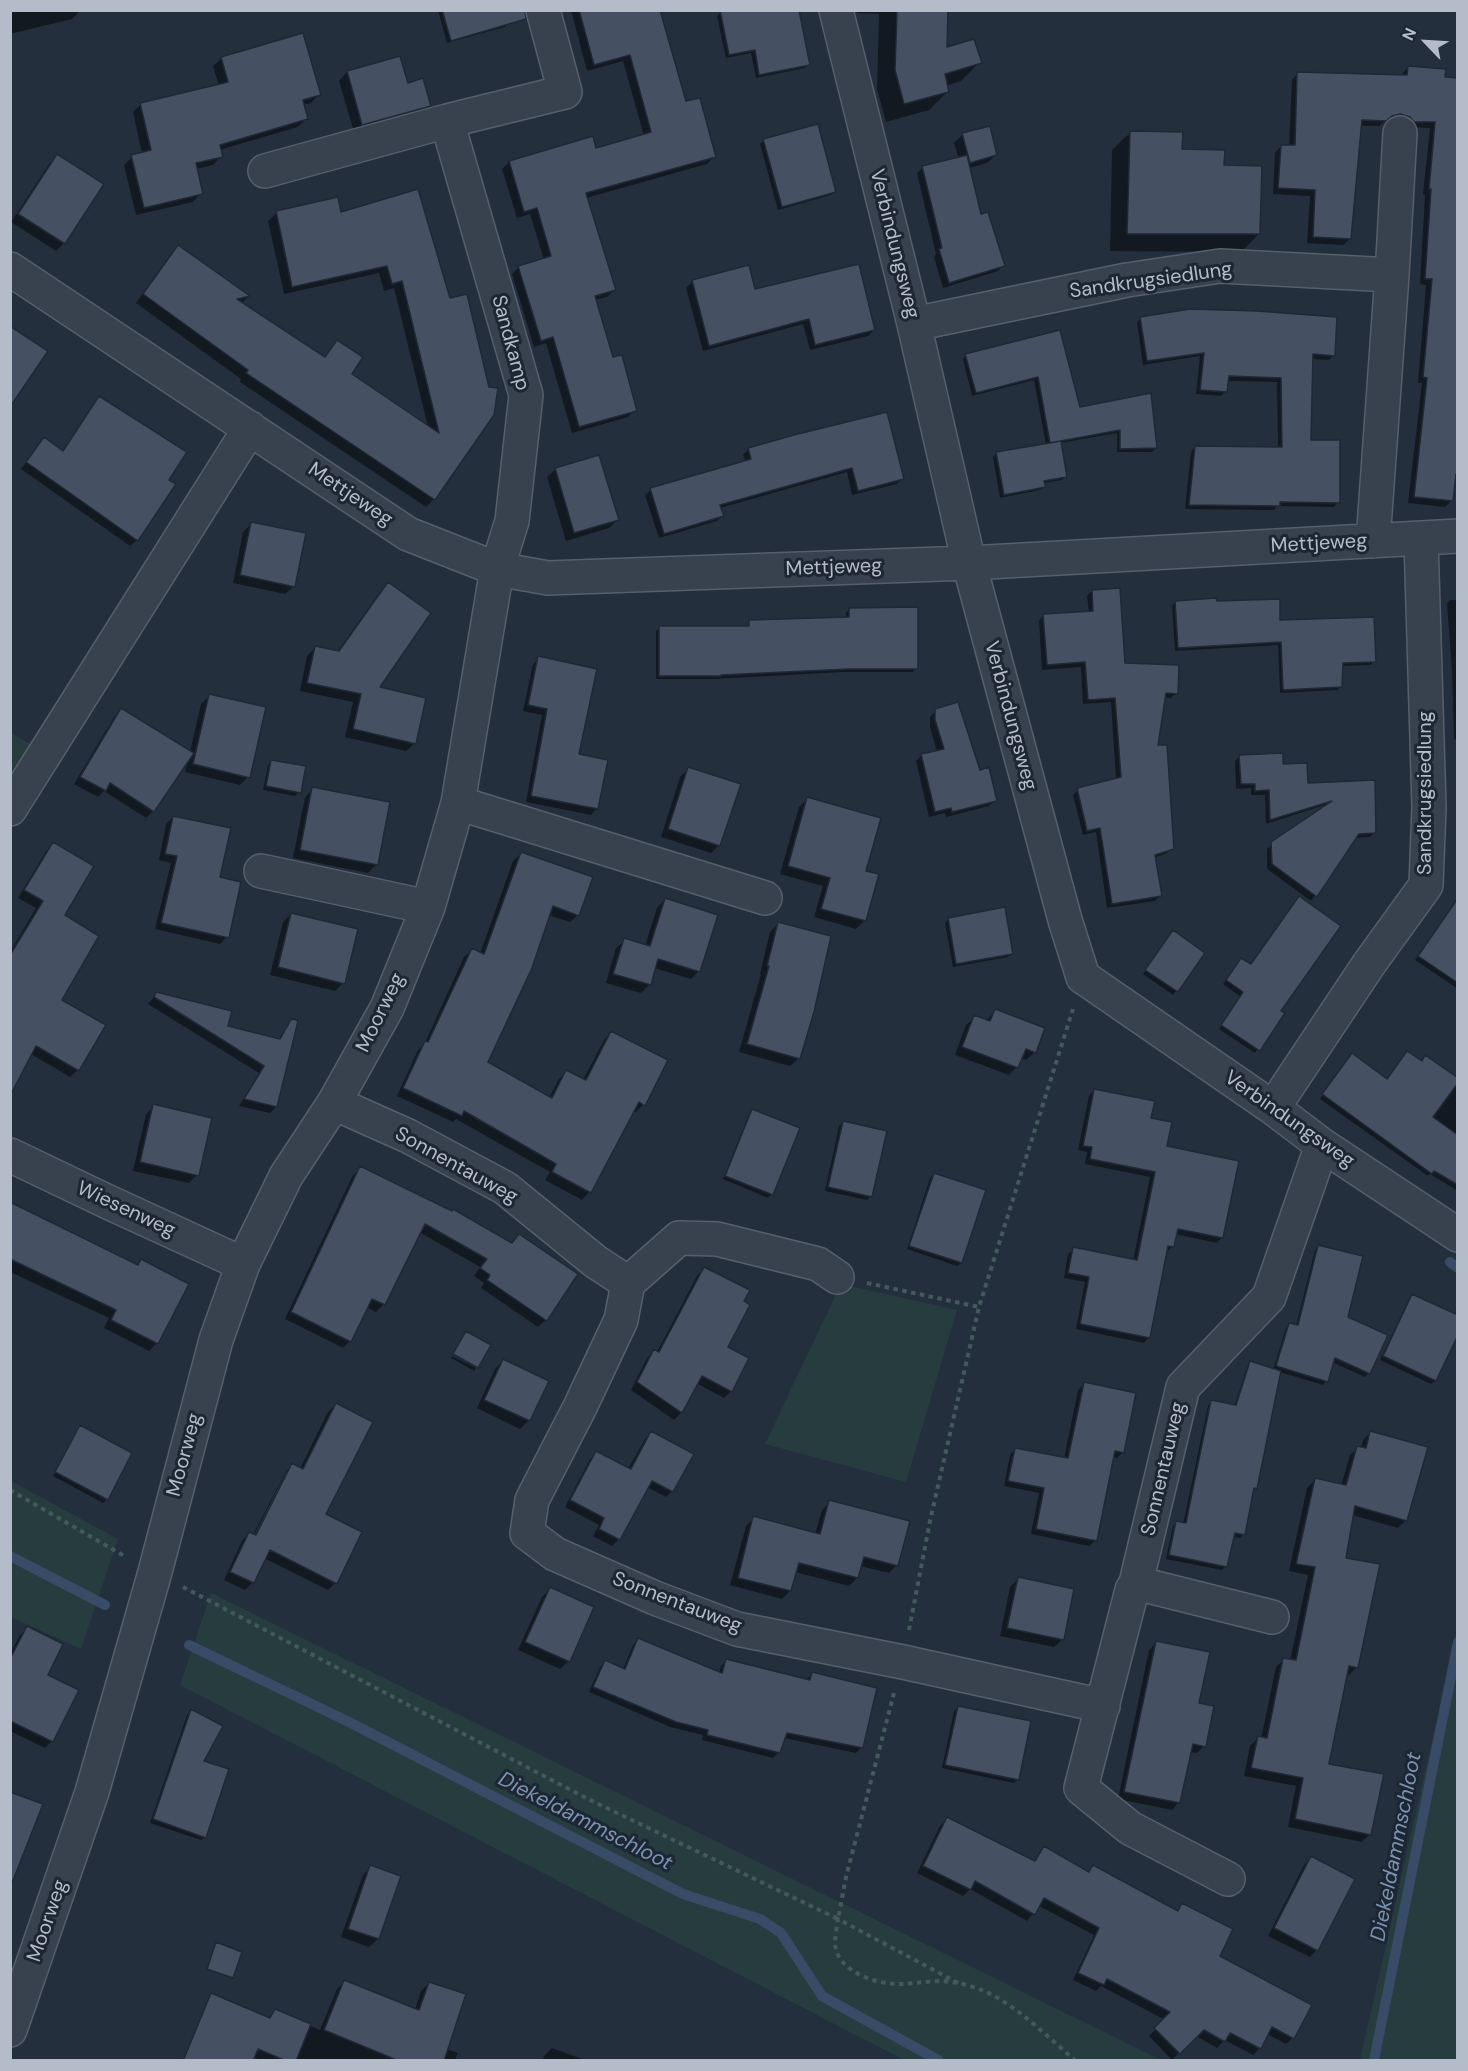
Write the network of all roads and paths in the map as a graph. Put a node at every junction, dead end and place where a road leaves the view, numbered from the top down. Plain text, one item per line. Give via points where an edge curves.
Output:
1 (543, 10) edge
2 (836, 10) edge
3 (447, 121) junction
4 (1400, 133) dead end
5 (266, 171) dead end
6 (10, 269) edge
7 (1392, 275) junction
8 (914, 324) junction
9 (250, 428) junction
10 (1458, 537) edge
11 (1421, 539) junction
12 (1373, 541) junction
13 (969, 563) junction
14 (497, 569) junction
15 (458, 803) junction
16 (10, 809) edge
17 (261, 871) dead end
18 (765, 898) dead end
19 (428, 907) junction
20 (1083, 977) junction
21 (334, 1103) junction
22 (1273, 1108) junction
23 (1322, 1145) junction
24 (10, 1155) edge
25 (1458, 1235) edge
26 (243, 1264) junction
27 (837, 1277) joint
28 (628, 1283) junction
29 (979, 1307) junction
30 (10, 1490) edge
31 (155, 1572) junction
32 (1136, 1583) junction
33 (1272, 1617) dead end
34 (903, 1662) junction
35 (1103, 1706) junction
36 (1228, 1879) dead end
37 (838, 1919) junction
38 (958, 1983) junction
39 (12, 2023) edge
40 (1075, 2061) edge

1 - 3 street via 565,92
2 - 8 street, Verbindungsweg
3 - 5 street
3 - 14 street, Sandkamp via 526,395 512,521
4 - 7 street
6 - 9 street, Mettjeweg
7 - 8 street, Sandkrugsiedlung via 1220,266 1127,280
7 - 12 street
8 - 13 street, Verbindungsweg
9 - 14 street, Mettjeweg via 408,534
9 - 16 street
10 - 11 street, Mettjeweg
11 - 12 street, Mettjeweg
11 - 22 street, Sandkrugsiedlung via 1429,807 1426,885
12 - 13 street, Mettjeweg
13 - 14 street, Mettjeweg via 548,578
13 - 20 street, Verbindungsweg
14 - 15 street, Moorweg
15 - 18 street
15 - 19 street, Moorweg
17 - 19 street
19 - 21 street, Moorweg via 387,1008
20 - 22 street, Verbindungsweg
20 - 29 path
21 - 26 street, Moorweg via 286,1176
21 - 28 street, Sonnentauweg via 408,1136 505,1188
22 - 23 street, Verbindungsweg
23 - 25 street, Verbindungsweg
23 - 32 street, Sonnentauweg via 1269,1297 1183,1387
24 - 26 street, Wiesenweg
26 - 31 street, Moorweg via 216,1340
27 - 28 street via 818,1264 717,1239 679,1238
27 - 29 path
28 - 34 street, Sonnentauweg via 621,1320 532,1500 527,1533 555,1554 737,1629
29 - 34 path via 930,1521
30 - 31 path
31 - 37 path via 588,1799
31 - 39 street, Moorweg via 92,1792
32 - 33 street
32 - 35 street, Sonnentauweg
34 - 35 street, Sonnentauweg
34 - 37 path
35 - 36 street, Sonnentauweg via 1081,1788 1130,1828
37 - 38 path
37 - 38 path via 835,1944 843,1963 859,1975 901,1984
38 - 40 path via 985,1992 1012,2008

